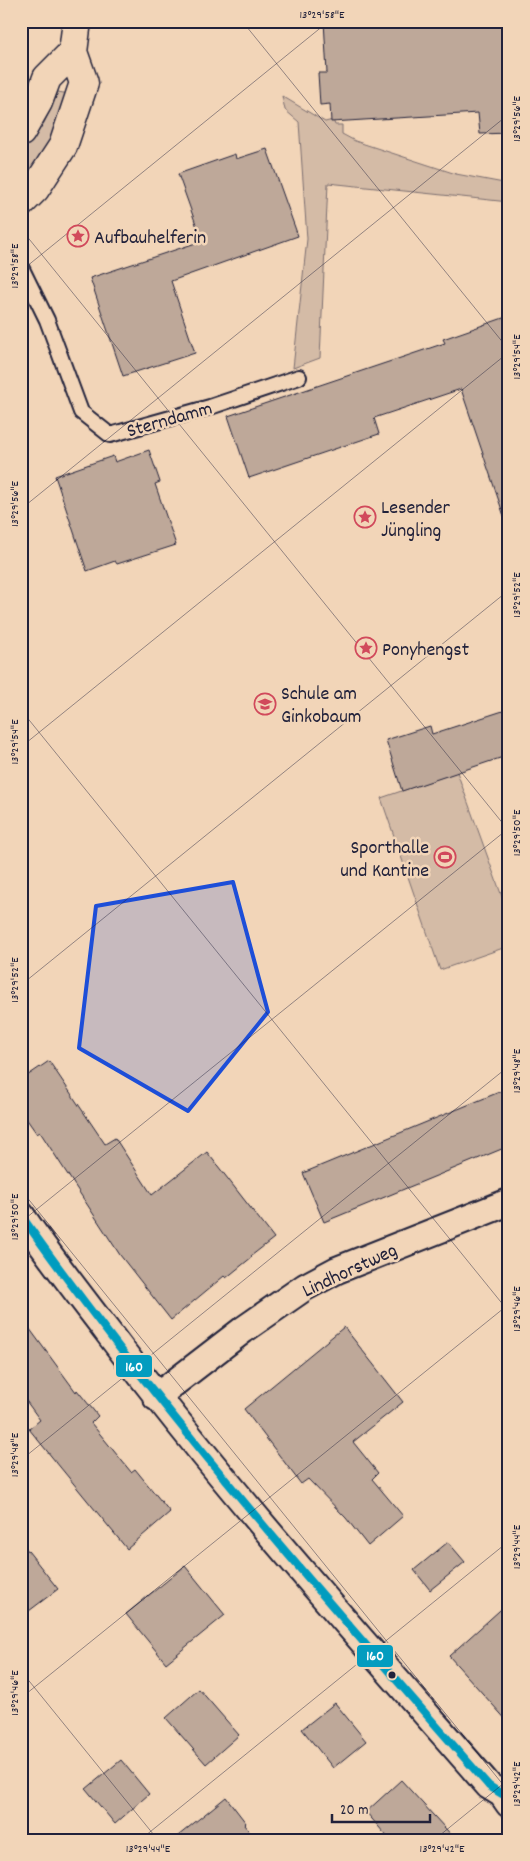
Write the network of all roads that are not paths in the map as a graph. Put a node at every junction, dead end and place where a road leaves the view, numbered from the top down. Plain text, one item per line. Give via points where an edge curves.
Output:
1 (77, 21) edge
2 (73, 52) junction
3 (21, 132) edge
4 (21, 203) edge
5 (21, 267) edge
6 (299, 377) dead end
7 (509, 1202) edge
8 (21, 1215) edge
9 (31, 1249) edge
10 (156, 1397) junction
11 (507, 1797) edge

1 - 2 street
2 - 3 street via 47,78
2 - 4 street via 84,83 63,146 35,189
5 - 6 lane, Sterndamm via 47,320 81,412 110,434 210,407
7 - 10 street, Lindhorstweg via 337,1270 305,1287
8 - 9 street
9 - 10 street
10 - 11 street via 241,1501 489,1786

